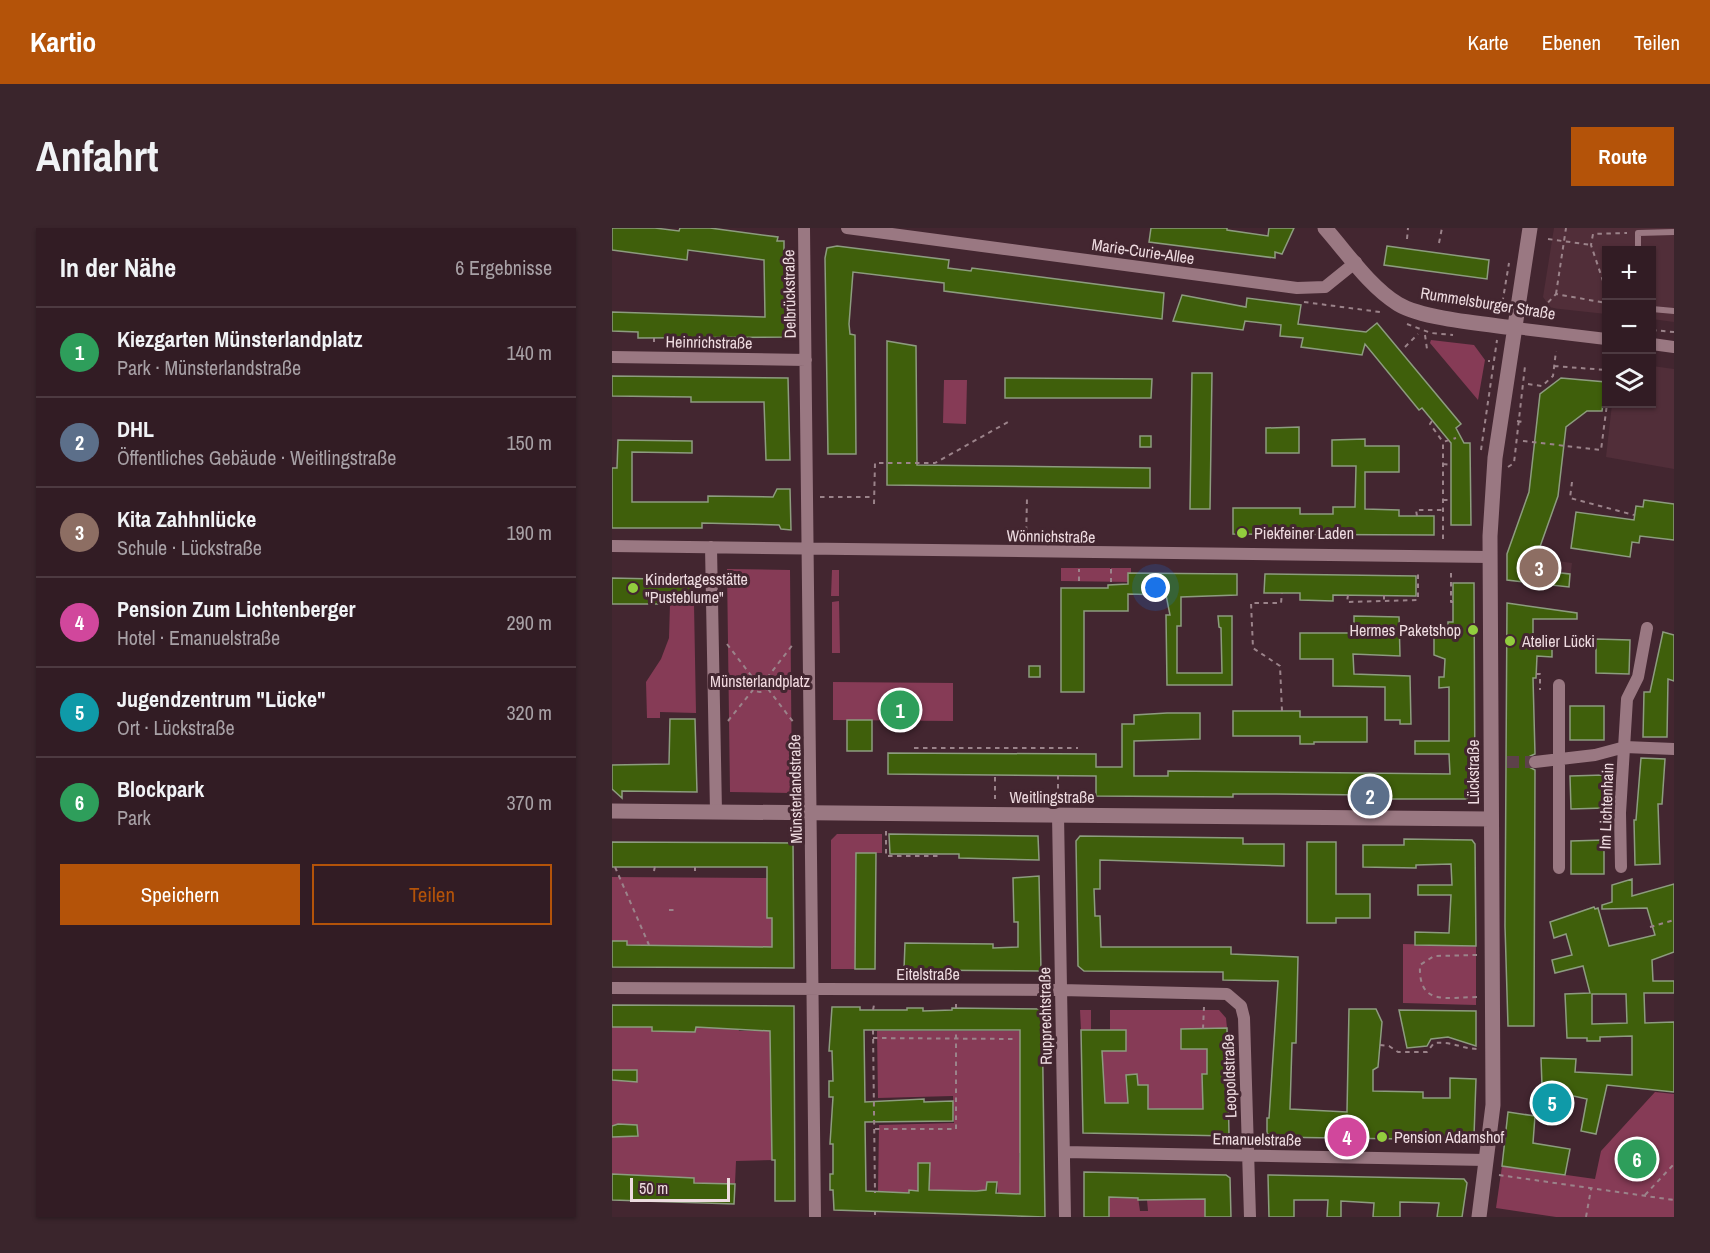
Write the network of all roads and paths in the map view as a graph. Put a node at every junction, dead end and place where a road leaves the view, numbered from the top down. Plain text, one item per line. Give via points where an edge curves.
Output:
1 (804, 228) edge
2 (847, 228) edge
3 (1325, 228) edge
4 (1408, 228) edge
5 (1442, 228) edge
6 (1530, 228) edge
7 (1566, 228) edge
8 (1674, 232) edge
9 (1638, 233) junction
10 (1407, 239) dead end
11 (1548, 239) dead end
12 (1564, 241) junction
13 (1439, 243) dead end
14 (1591, 245) junction
15 (1638, 246) edge
16 (1511, 253) dead end
17 (1356, 262) junction
18 (1602, 278) edge
19 (1556, 294) junction
20 (1503, 296) dead end
21 (1302, 301) dead end
22 (1602, 302) edge
23 (1542, 309) dead end
24 (1656, 309) edge
25 (1674, 311) edge
26 (1380, 312) dead end
27 (1515, 328) junction
28 (1656, 330) edge
29 (1674, 332) edge
30 (1418, 334) dead end
31 (1425, 335) dead end
32 (1602, 339) edge
33 (1492, 341) dead end
34 (1656, 345) edge
35 (1405, 347) dead end
36 (1674, 347) edge
37 (1427, 349) dead end
38 (1495, 351) dead end
39 (1556, 351) dead end
40 (612, 357) edge
41 (806, 360) junction
42 (1525, 360) dead end
43 (1490, 361) dead end
44 (1554, 366) junction
45 (1602, 370) edge
46 (1548, 381) junction
47 (1528, 384) dead end
48 (1551, 385) dead end
49 (1606, 408) edge
50 (1008, 422) dead end
51 (1432, 422) dead end
52 (1456, 438) dead end
53 (1523, 441) dead end
54 (1443, 442) junction
55 (1480, 442) dead end
56 (1443, 464) junction
57 (1451, 465) dead end
58 (1494, 475) junction
59 (1572, 482) dead end
60 (808, 497) junction
61 (874, 497) junction
62 (1027, 498) dead end
63 (1443, 500) junction
64 (1451, 501) dead end
65 (874, 504) dead end
66 (1443, 510) junction
67 (1634, 515) dead end
68 (1417, 516) dead end
69 (1443, 539) dead end
70 (612, 546) edge
71 (711, 547) junction
72 (808, 549) junction
73 (1026, 552) junction
74 (1490, 557) junction
75 (1079, 569) dead end
76 (1111, 569) dead end
77 (1418, 573) dead end
78 (1451, 573) dead end
79 (1079, 581) dead end
80 (1111, 582) dead end
81 (1282, 593) dead end
82 (1348, 595) dead end
83 (1384, 595) dead end
84 (1384, 602) junction
85 (1453, 602) dead end
86 (1647, 628) dead end
87 (794, 643) dead end
88 (726, 644) dead end
89 (1536, 674) dead end
90 (753, 678) junction
91 (767, 678) junction
92 (1559, 685) dead end
93 (768, 689) junction
94 (753, 690) junction
95 (1540, 690) dead end
96 (1282, 711) dead end
97 (728, 721) dead end
98 (794, 723) dead end
99 (1625, 747) junction
100 (914, 748) dead end
101 (995, 748) junction
102 (1058, 748) junction
103 (1078, 748) dead end
104 (1674, 749) edge
105 (995, 753) dead end
106 (1058, 754) dead end
107 (1559, 761) junction
108 (1535, 762) tunnel mouth
109 (1058, 776) dead end
110 (995, 777) dead end
111 (995, 799) dead end
112 (1058, 807) junction
113 (612, 811) edge
114 (716, 812) junction
115 (812, 813) junction
116 (1491, 819) junction
117 (886, 831) dead end
118 (941, 856) dead end
119 (655, 866) dead end
120 (615, 867) dead end
121 (695, 867) dead end
122 (1621, 867) dead end
123 (1559, 868) dead end
124 (654, 871) dead end
125 (696, 872) dead end
126 (669, 910) dead end
127 (678, 910) dead end
128 (1674, 920) edge
129 (1650, 927) dead end
130 (649, 945) dead end
131 (1479, 955) dead end
132 (612, 988) edge
133 (813, 989) junction
134 (1061, 990) junction
135 (1479, 997) dead end
136 (873, 1005) dead end
137 (1240, 1005) joint
138 (1204, 1007) dead end
139 (873, 1010) dead end
140 (1203, 1029) dead end
141 (873, 1030) dead end
142 (956, 1031) dead end
143 (873, 1038) junction
144 (956, 1039) junction
145 (1015, 1039) dead end
146 (1380, 1045) dead end
147 (1479, 1049) dead end
148 (874, 1129) junction
149 (1064, 1152) junction
150 (1248, 1155) junction
151 (1486, 1160) junction
152 (1674, 1164) edge
153 (1499, 1175) dead end
154 (1591, 1189) junction
155 (875, 1192) dead end
156 (1645, 1195) junction
157 (1674, 1200) edge
158 (815, 1217) edge
159 (1065, 1217) edge
160 (1250, 1217) edge
161 (1479, 1217) edge
162 (1586, 1217) edge

1 - 41 street, Delbrückstraße
2 - 17 street, Marie-Curie-Allee via 1297,288 1325,287
3 - 17 street, Rummelsburger Straße
4 - 10 path
5 - 13 path
6 - 27 street, Lückstraße
7 - 12 path
8 - 9 lane
9 - 14 path via 1593,234
9 - 15 lane
11 - 12 path
12 - 14 path
12 - 19 path
14 - 18 path
16 - 20 path
17 - 27 street, Rummelsburger Straße via 1401,306
19 - 22 path
19 - 23 path
21 - 26 path
24 - 25 lane
27 - 32 street, Rummelsburger Straße
27 - 58 street, Lückstraße
28 - 29 path
30 - 35 path
31 - 37 path
33 - 38 path
34 - 36 street
39 - 44 path
40 - 41 street, Heinrichstraße
41 - 60 street, Münsterlandstraße
42 - 58 path via 1514,463
43 - 55 path
44 - 45 path
44 - 46 path
46 - 47 path via 1542,386
46 - 48 path
49 - 53 path via 1601,450
50 - 61 path via 935,463 875,463
51 - 54 path
52 - 54 path
54 - 56 path
56 - 57 path
56 - 63 path
58 - 74 street, Lückstraße
59 - 67 path via 1570,498
60 - 61 path
60 - 72 street, Münsterlandstraße
61 - 65 path
62 - 73 path
63 - 64 path
63 - 66 path
66 - 68 path via 1416,510
66 - 69 path
70 - 71 street, Wönnichstraße
71 - 72 street, Wönnichstraße
71 - 114 street
72 - 73 street, Wönnichstraße
72 - 115 street, Münsterlandstraße
73 - 74 street, Wönnichstraße
74 - 116 street, Lückstraße
75 - 79 path
76 - 80 path
77 - 84 path via 1418,600
78 - 85 path
81 - 96 path via 1281,603 1251,603 1253,648 1280,666
82 - 84 path via 1347,602
83 - 84 path
86 - 99 street, Im Lichtenhain via 1638,677 1627,699
87 - 91 path
88 - 90 path
89 - 95 path via 1540,674
90 - 91 path
90 - 94 path
91 - 93 path
92 - 107 street
93 - 94 path
93 - 98 path
94 - 97 path
99 - 104 street, Im Lichtenhain
99 - 107 street, Im Lichtenhain
99 - 122 street, Im Lichtenhain
100 - 101 path
101 - 102 path
101 - 105 path
102 - 103 path
102 - 106 path
107 - 108 street, Im Lichtenhain
107 - 123 street
109 - 112 path
110 - 111 path
112 - 115 street, Weitlingstraße
112 - 116 street, Weitlingstraße
112 - 134 street, Rupprechtstraße
113 - 114 street, Weitlingstraße
114 - 115 street, Weitlingstraße
115 - 133 street, Münsterlandstraße
116 - 151 street, Lückstraße via 1493,1105
117 - 118 path via 886,856
119 - 124 path
120 - 130 path
121 - 125 path
126 - 127 path
128 - 129 path
131 - 135 path via 1434,956 1420,965 1419,977 1420,986 1435,996
132 - 133 street, Eitelstraße
133 - 134 street, Eitelstraße
133 - 158 street, Münsterlandstraße
134 - 137 street, Eitelstraße via 1227,994
134 - 149 street, Rupprechtstraße
136 - 139 path
137 - 150 street, Leopoldstraße via 1244,1018
138 - 140 path
141 - 143 path
142 - 144 path
143 - 144 path
143 - 148 path
144 - 145 path
144 - 148 path via 956,1129
146 - 147 path via 1398,1052 1428,1052 1434,1043 1450,1042
148 - 155 path
149 - 150 street, Emanuelstraße
149 - 159 street, Rupprechtstraße
150 - 151 street, Emanuelstraße
150 - 160 street, Leopoldstraße
151 - 161 street, Lückstraße
152 - 156 path
153 - 154 path
154 - 156 path
154 - 162 path
156 - 157 path

